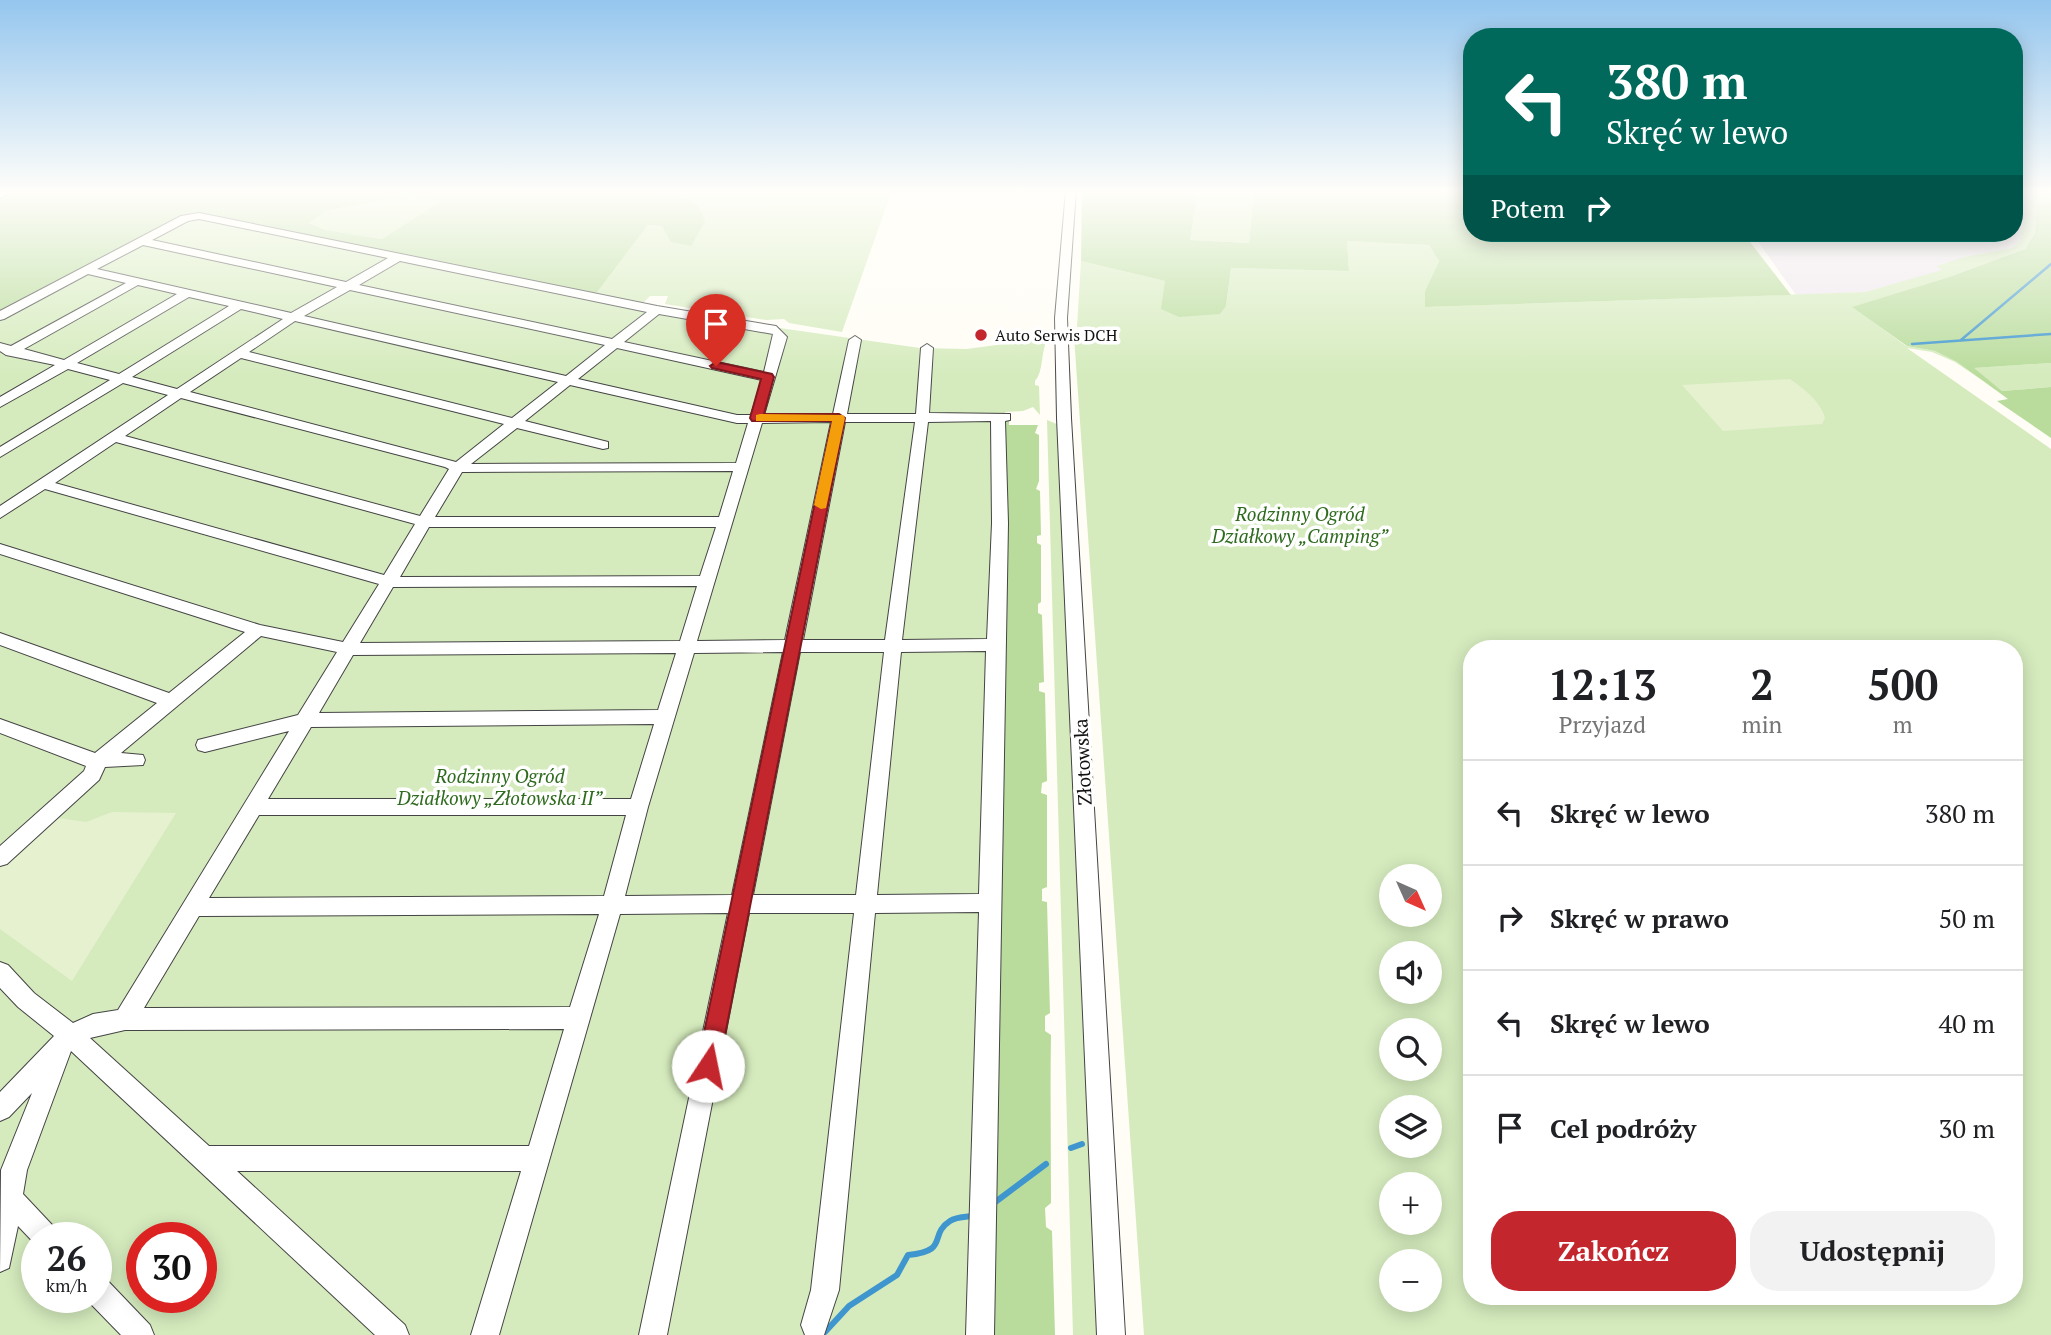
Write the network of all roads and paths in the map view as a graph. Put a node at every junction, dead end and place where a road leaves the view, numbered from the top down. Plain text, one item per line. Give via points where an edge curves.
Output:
1 (120, 252) edge
2 (194, 252) edge
3 (375, 252) edge
4 (1066, 252) edge
5 (398, 257) junction
6 (86, 270) junction
7 (135, 282) junction
8 (348, 286) junction
9 (186, 294) junction
10 (238, 306) junction
11 (657, 310) junction
12 (0, 316) edge
13 (292, 318) junction
14 (855, 340) dead end
15 (613, 344) junction
16 (927, 348) dead end
17 (4, 351) edge
18 (240, 354) junction
19 (67, 364) junction
20 (768, 377) junction
21 (121, 378) junction
22 (566, 381) junction
23 (179, 393) junction
24 (0, 403) edge
25 (757, 418) junction
26 (839, 418) junction
27 (922, 418) junction
28 (514, 421) junction
29 (114, 437) junction
30 (603, 444) dead end
31 (0, 453) edge
32 (742, 467) junction
33 (457, 468) junction
34 (43, 484) junction
35 (0, 513) edge
36 (425, 522) junction
37 (726, 522) junction
38 (0, 549) edge
39 (708, 581) junction
40 (389, 582) junction
41 (258, 630) junction
42 (0, 639) edge
43 (995, 645) junction
44 (893, 646) junction
45 (689, 647) junction
46 (793, 647) junction
47 (349, 649) junction
48 (172, 701) junction
49 (666, 717) junction
50 (306, 720) junction
51 (0, 726) edge
52 (205, 745) dead end
53 (136, 760) dead end
54 (97, 762) junction
55 (253, 807) junction
56 (638, 807) junction
57 (0, 858) edge
58 (867, 903) junction
59 (989, 903) junction
60 (741, 904) junction
61 (612, 905) junction
62 (192, 907) junction
63 (0, 972) edge
64 (579, 1018) junction
65 (124, 1019) junction
66 (71, 1035) junction
67 (0, 1109) edge
68 (537, 1158) junction
69 (205, 1159) junction
70 (10, 1200) junction
71 (32, 1222) edge
72 (0, 1259) edge
73 (112, 1306) edge
74 (815, 1325) dead end
75 (140, 1335) edge
76 (395, 1335) edge
77 (485, 1335) edge
78 (653, 1335) edge
79 (980, 1335) edge
80 (1111, 1335) edge

1 - 6 street
2 - 8 street
3 - 5 street
4 - 80 street, Złotowska via 1061,327 1064,418
5 - 8 street
5 - 11 street
6 - 7 street
6 - 12 street
7 - 9 street
7 - 17 street
8 - 13 street
8 - 15 street
9 - 10 street
9 - 19 street
10 - 13 street
10 - 21 street
11 - 15 street
11 - 20 street via 778,332 781,337
13 - 18 street
13 - 22 street
14 - 26 street
15 - 20 street
15 - 22 street
16 - 27 street
17 - 19 street
18 - 23 street
18 - 28 street
19 - 21 street
19 - 24 street
20 - 25 street
21 - 23 street
21 - 31 street
22 - 25 street via 737,419
22 - 28 street
23 - 29 street
23 - 33 street
25 - 26 street
25 - 32 street
26 - 27 street
26 - 46 street
27 - 43 street via 1002,417
27 - 44 street
28 - 30 street
28 - 33 street
29 - 34 street
29 - 36 street
32 - 33 street
32 - 37 street
33 - 36 street
34 - 35 street
34 - 40 street
36 - 37 street
36 - 40 street
37 - 39 street
38 - 41 street
39 - 40 street
39 - 45 street
40 - 47 street
41 - 47 street
41 - 48 street
42 - 48 street
43 - 44 street
43 - 59 street
44 - 46 street
44 - 58 street
45 - 46 street
45 - 47 street
45 - 49 street
46 - 60 street
47 - 50 street
48 - 54 street
49 - 50 street
49 - 56 street
50 - 52 street
50 - 55 street
51 - 54 street
53 - 54 street
54 - 57 street via 92,775
55 - 56 street
55 - 62 street
56 - 61 street
58 - 59 street
58 - 60 street
58 - 74 street via 825,1290
59 - 79 street
60 - 61 street
60 - 78 street
61 - 62 street
61 - 64 street
62 - 65 street
63 - 66 street via 26,1000
64 - 65 street
64 - 68 street
65 - 66 street
66 - 67 street
66 - 69 street
66 - 70 street via 47,1079 14,1170
68 - 69 street
68 - 77 street
69 - 76 street
70 - 71 street
70 - 72 street
73 - 75 street

